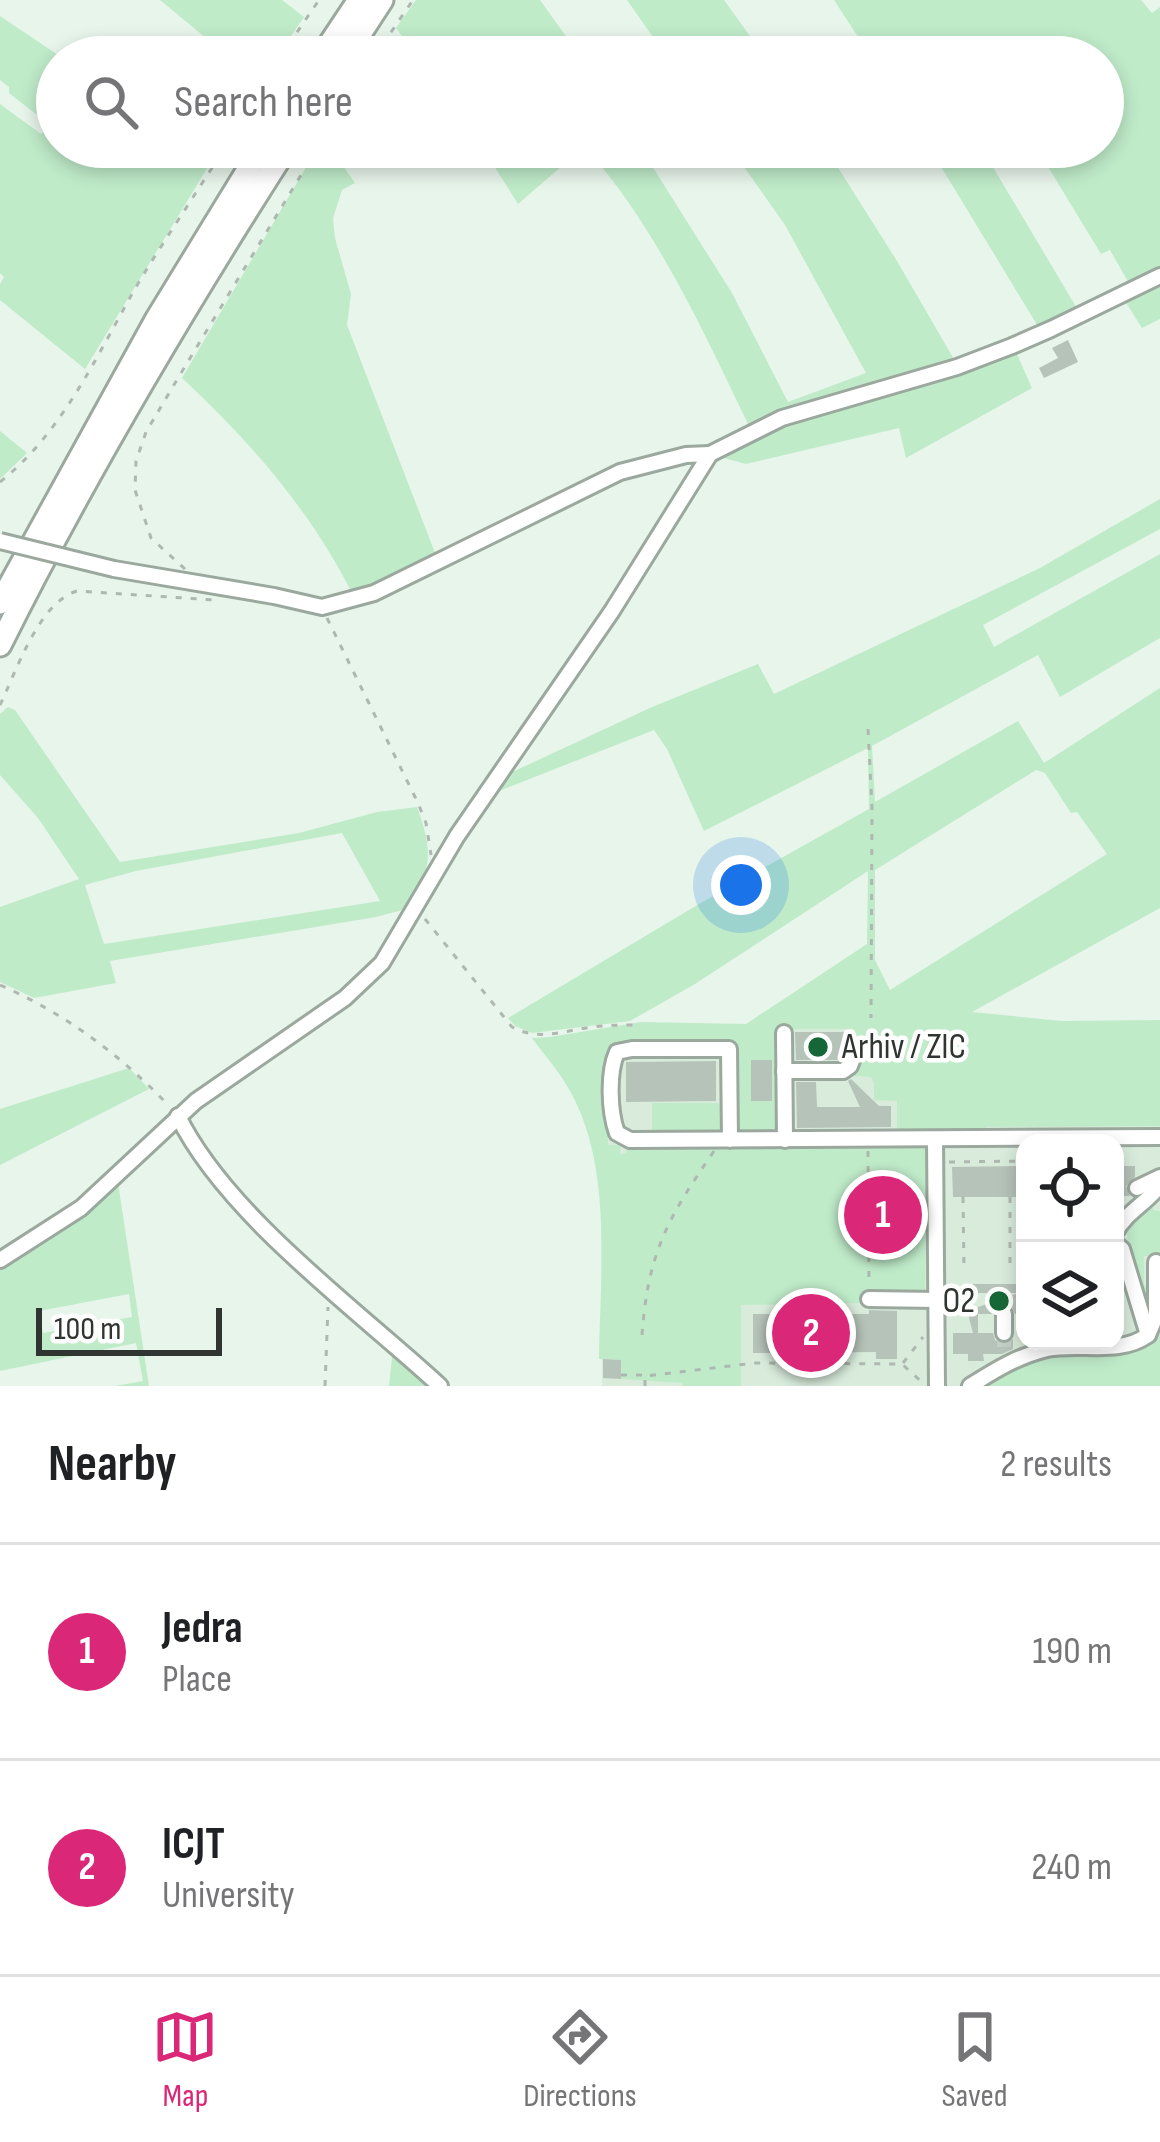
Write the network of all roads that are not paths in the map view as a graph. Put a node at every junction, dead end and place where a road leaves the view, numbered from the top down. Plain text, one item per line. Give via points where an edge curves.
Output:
1 (359, 0) edge
2 (382, 0) edge
3 (335, 36) edge
4 (359, 36) edge
5 (249, 168) edge
6 (274, 168) edge
7 (1160, 276) edge
8 (710, 454) junction
9 (0, 541) edge
10 (0, 603) edge
11 (0, 645) edge
12 (784, 1033) dead end
13 (853, 1058) dead end
14 (784, 1072) junction
15 (178, 1116) junction
16 (1160, 1137) edge
17 (935, 1139) junction
18 (726, 1140) junction
19 (785, 1140) junction
20 (1160, 1181) edge
21 (1137, 1187) dead end
22 (1124, 1218) edge
23 (1124, 1256) edge
24 (0, 1260) edge
25 (1156, 1262) dead end
26 (869, 1299) road end
27 (937, 1310) junction
28 (1004, 1314) dead end
29 (1004, 1333) tunnel mouth
30 (1148, 1335) junction
31 (1124, 1345) edge
32 (1044, 1350) edge
33 (440, 1386) edge
34 (937, 1386) edge
35 (970, 1386) edge

1 - 3 highway
2 - 4 highway
5 - 10 highway
6 - 11 highway
7 - 8 street via 1012,346 782,418
8 - 9 street, bridge via 620,472 374,593 322,607
8 - 15 street via 382,963
12 - 14 street
13 - 14 street via 843,1071
14 - 19 street
15 - 24 street via 81,1208
15 - 33 street via 238,1199
16 - 17 street
17 - 19 street
17 - 27 street
18 - 18 street via 729,1049 632,1048 613,1057 617,1133 630,1140
18 - 19 street
20 - 21 street
20 - 22 street
23 - 30 street
25 - 30 street
26 - 27 street
27 - 34 street
28 - 29 street
30 - 31 street
32 - 35 street via 1004,1359

